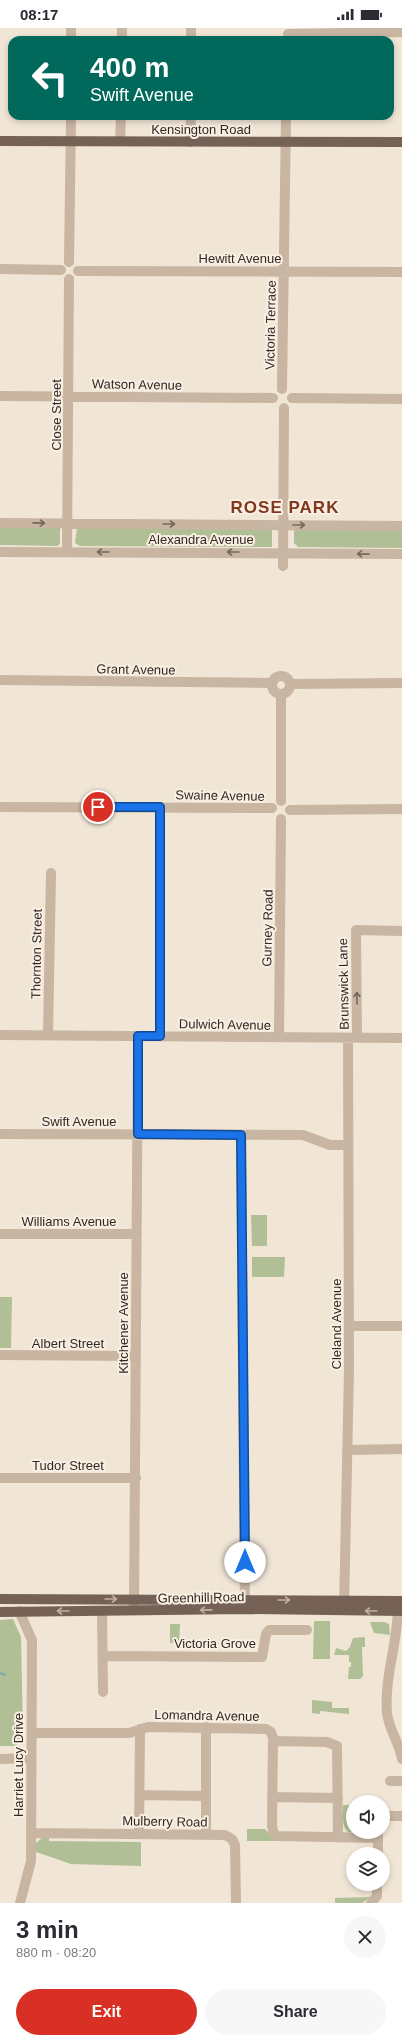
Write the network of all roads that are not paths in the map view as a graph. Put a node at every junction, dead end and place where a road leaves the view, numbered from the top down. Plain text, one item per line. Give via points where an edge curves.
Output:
1 (402, 32) edge
2 (288, 34) edge
3 (71, 120) edge
4 (121, 120) edge
5 (191, 120) edge
6 (286, 120) edge
7 (0, 141) edge
8 (71, 141) junction
9 (120, 141) junction
10 (190, 142) junction
11 (286, 142) junction
12 (402, 142) edge
13 (69, 262) junction
14 (0, 269) edge
15 (61, 270) junction
16 (78, 271) junction
17 (285, 271) junction
18 (402, 272) edge
19 (69, 279) junction
20 (282, 389) junction
21 (0, 396) edge
22 (69, 396) junction
23 (273, 398) junction
24 (292, 398) junction
25 (402, 399) edge
26 (284, 408) junction
27 (0, 523) edge
28 (67, 524) junction
29 (283, 525) junction
30 (402, 526) edge
31 (0, 552) edge
32 (67, 552) junction
33 (283, 553) junction
34 (402, 554) edge
35 (283, 566) dead end
36 (0, 680) edge
37 (272, 683) junction
38 (402, 683) edge
39 (290, 684) junction
40 (281, 694) junction
41 (281, 801) junction
42 (0, 807) edge
43 (160, 807) junction
44 (272, 808) junction
45 (402, 809) edge
46 (290, 810) junction
47 (281, 819) junction
48 (51, 873) dead end
49 (402, 931) edge
50 (0, 1035) edge
51 (48, 1035) junction
52 (138, 1036) junction
53 (160, 1036) junction
54 (279, 1037) junction
55 (353, 1038) junction
56 (402, 1038) edge
57 (0, 1134) edge
58 (138, 1134) junction
59 (241, 1135) junction
60 (348, 1145) junction
61 (0, 1234) edge
62 (137, 1234) junction
63 (349, 1326) junction
64 (402, 1326) edge
65 (0, 1355) edge
66 (135, 1356) junction
67 (402, 1449) edge
68 (348, 1450) junction
69 (0, 1478) edge
70 (136, 1478) junction
71 (0, 1600) edge
72 (135, 1600) junction
73 (245, 1605) junction
74 (344, 1605) junction
75 (400, 1606) edge
76 (19, 1611) junction
77 (102, 1611) junction
78 (134, 1611) junction
79 (0, 1612) edge
80 (307, 1630) dead end
81 (103, 1656) junction
82 (103, 1692) dead end
83 (206, 1727) junction
84 (140, 1728) junction
85 (32, 1733) junction
86 (273, 1741) junction
87 (0, 1758) edge
88 (31, 1758) junction
89 (402, 1759) edge
90 (390, 1781) dead end
91 (402, 1781) edge
92 (139, 1795) junction
93 (206, 1796) junction
94 (272, 1797) junction
95 (338, 1798) junction
96 (390, 1816) edge
97 (402, 1816) edge
98 (31, 1833) junction
99 (139, 1834) junction
100 (206, 1835) junction
101 (346, 1837) edge
102 (338, 1838) junction
103 (377, 1891) edge
104 (20, 1903) edge
105 (236, 1903) edge
106 (371, 1903) edge

1 - 2 street
3 - 8 street
4 - 9 street
5 - 10 street
6 - 11 street, Victoria Terrace
7 - 8 main road, Kensington Road
8 - 9 main road, Kensington Road
8 - 13 street
9 - 10 main road, Kensington Road
10 - 11 main road, Kensington Road
11 - 12 main road, Kensington Road
11 - 17 street, Victoria Terrace
13 - 15 street via 63,265
13 - 16 street via 75,264
14 - 15 street
15 - 19 street via 64,277
16 - 17 street, Hewitt Avenue
16 - 19 street via 76,276
17 - 18 street, Hewitt Avenue
17 - 20 street, Victoria Terrace
19 - 22 street, Close Street
20 - 23 street via 276,391
20 - 24 street via 290,392
21 - 22 street, Watson Avenue
22 - 23 street, Watson Avenue
22 - 28 street, Close Street
23 - 26 street via 275,404
24 - 25 street
24 - 26 street via 290,405
26 - 29 street
27 -> 28 street, Alexandra Avenue
28 -> 29 street, Alexandra Avenue
28 - 32 street, Close Street
29 -> 30 street, Alexandra Avenue
29 - 33 street
31 - 32 street, Alexandra Avenue
33 -> 32 street, Alexandra Avenue
34 -> 33 street, Alexandra Avenue
33 - 35 street
36 - 37 street, Grant Avenue
37 - 39 street via 282,676 288,679
37 - 40 street via 273,690
38 - 39 street
39 - 40 street via 287,693
40 - 41 street
41 - 44 street via 275,803
41 - 46 street via 287,803
42 - 43 street, Swaine Avenue
43 - 44 street, Swaine Avenue
43 - 53 street
44 - 47 street via 275,817
45 - 46 street
46 - 47 street via 288,816
47 - 54 street, Gurney Road
48 - 51 street, Thornton Street
55 -> 49 street, Brunswick Lane via 356,930
50 - 51 street, Dulwich Avenue
51 - 52 street, Dulwich Avenue
52 - 53 street, Dulwich Avenue
52 - 58 street, Kitchener Avenue
53 - 54 street, Dulwich Avenue
54 - 55 street, Dulwich Avenue
55 - 56 street, Dulwich Avenue
55 - 60 street, Cleland Avenue
57 - 58 street, Swift Avenue
58 - 59 street, Swift Avenue
58 - 62 street, Kitchener Avenue
59 - 60 street, Swift Avenue via 303,1135 330,1145
59 - 73 street
60 - 63 street, Cleland Avenue
61 - 62 street, Williams Avenue
62 - 66 street, Kitchener Avenue
63 - 64 street
63 - 68 street, Cleland Avenue
65 - 66 street, Albert Street
66 - 70 street, Kitchener Avenue
67 - 68 street
68 - 74 street, Cleland Avenue
69 - 70 street, Tudor Street
70 - 72 street, Kitchener Avenue
71 -> 72 main road, Greenhill Road
72 - 73 main road, Greenhill Road
72 - 78 street, Kitchener Avenue
73 - 74 main road, Greenhill Road
73 -> 78 main road, Greenhill Road
74 - 75 main road, Greenhill Road
75 - 89 street via 392,1661 388,1670 387,1712 391,1733 400,1746
77 -> 76 main road, Greenhill Road
76 - 79 main road, Greenhill Road
76 - 85 street, Harriet Lucy Drive via 32,1640
77 - 78 main road, Greenhill Road
77 - 81 street
80 - 81 street, Victoria Grove via 269,1630 262,1657
81 - 82 street
83 - 84 street, Lomandra Avenue
83 - 86 street, Lomandra Avenue via 266,1729 271,1732
83 - 93 street
84 - 85 street, Lomandra Avenue via 129,1733
84 - 92 street
85 - 88 street, Harriet Lucy Drive
86 - 94 street
86 - 95 street via 327,1742 337,1746
87 - 88 street
88 - 98 street, Harriet Lucy Drive
90 - 91 street
92 - 93 street
92 - 99 street
93 - 100 street
94 - 95 street
94 - 102 street via 272,1826 277,1836
95 - 102 street
96 - 97 street
98 - 99 street, Mulberry Road
98 - 104 street, Harriet Lucy Drive via 31,1861
99 - 100 street, Mulberry Road
100 - 105 street, Mulberry Road via 225,1835 232,1839 235,1845
101 - 102 street
103 - 106 street via 377,1896

